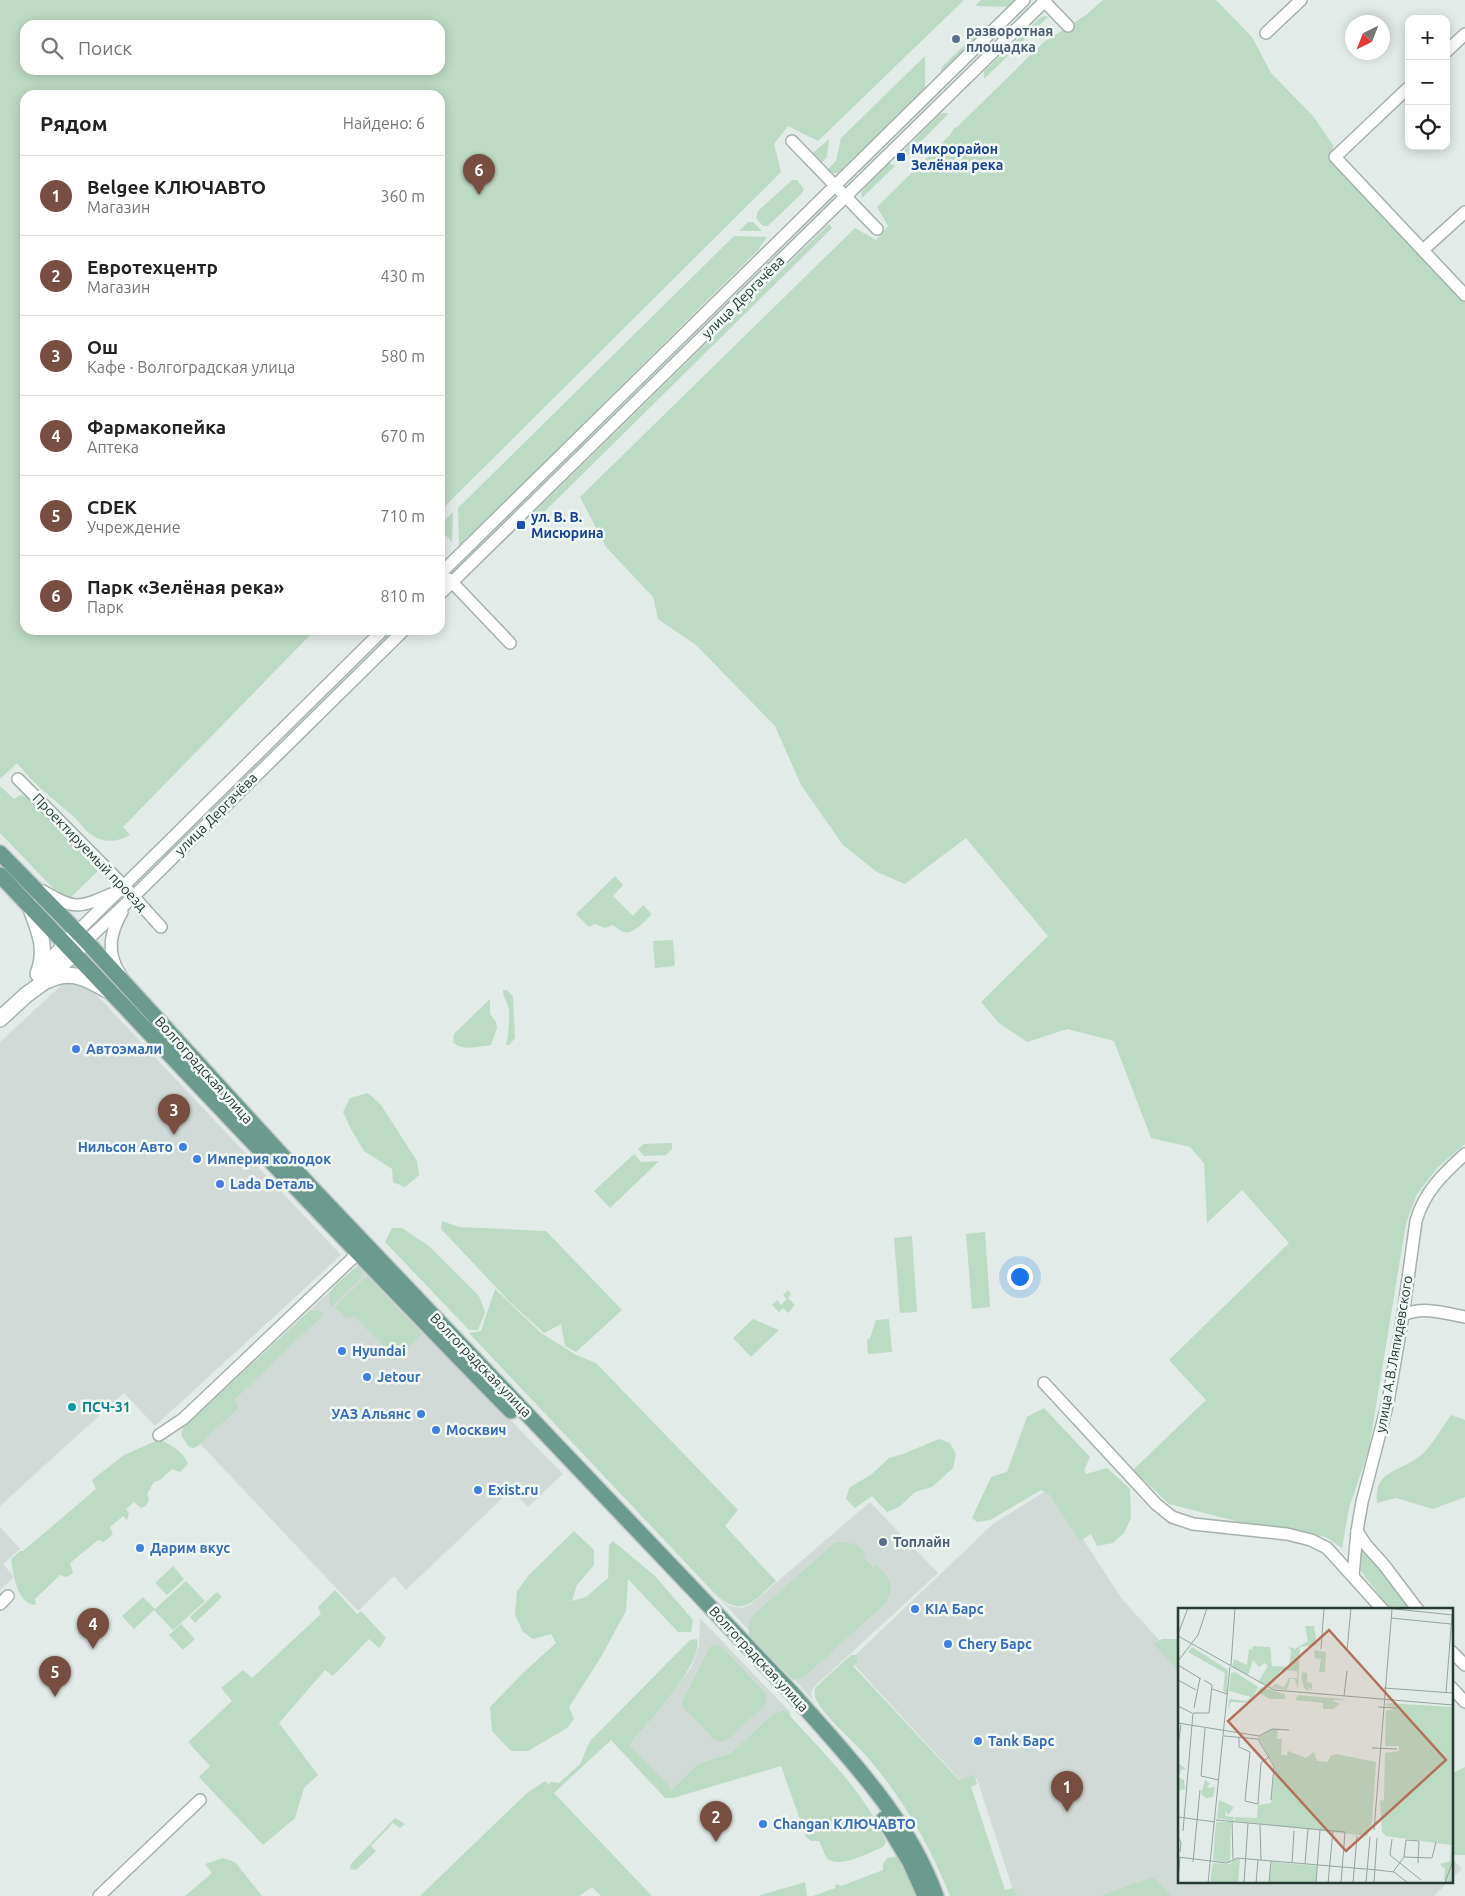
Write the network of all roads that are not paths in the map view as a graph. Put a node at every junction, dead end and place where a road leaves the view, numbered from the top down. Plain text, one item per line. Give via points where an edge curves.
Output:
1 (1024, 0) edge
2 (1044, 0) edge
3 (1301, 0) edge
4 (1068, 26) dead end
5 (1266, 33) dead end
6 (1465, 34) edge
7 (1450, 48) edge
8 (1405, 91) edge
9 (792, 140) dead end
10 (841, 191) junction
11 (1465, 212) edge
12 (877, 229) dead end
13 (1423, 250) junction
14 (1465, 295) edge
15 (445, 568) edge
16 (445, 576) edge
17 (453, 583) junction
18 (445, 590) edge
19 (378, 635) edge
20 (399, 635) edge
21 (510, 643) dead end
22 (18, 779) dead end
23 (0, 853) edge
24 (0, 875) edge
25 (31, 885) junction
26 (120, 889) junction
27 (131, 899) junction
28 (30, 906) junction
29 (161, 927) dead end
30 (82, 936) junction
31 (70, 948) junction
32 (40, 979) junction
33 (127, 986) junction
34 (114, 994) junction
35 (0, 1019) edge
36 (1465, 1154) edge
37 (358, 1254) junction
38 (1403, 1314) junction
39 (1465, 1317) edge
40 (476, 1368) junction
41 (1044, 1383) dead end
42 (159, 1435) dead end
43 (1357, 1531) junction
44 (1353, 1576) junction
45 (1381, 1608) edge
46 (1416, 1608) edge
47 (1452, 1652) edge
48 (1465, 1665) edge
49 (1452, 1688) edge
50 (1465, 1702) edge
51 (200, 1800) dead end
52 (99, 1896) edge
53 (925, 1896) edge
54 (936, 1896) edge

1 - 10 street, улица Дергачёва
2 - 4 street
2 - 10 street, улица Дергачёва
3 - 5 street
6 - 7 street
8 - 13 street via 1335,157
9 - 10 street
10 - 12 street
10 - 15 street, улица Дергачёва
10 - 17 street, улица Дергачёва
11 - 13 street
13 - 14 street
16 - 17 street
17 - 18 street, улица Дергачёва
17 - 21 street
19 - 26 street, улица Дергачёва
20 - 27 street, улица Дергачёва
22 - 26 street, Проектируемый проезд
23 - 25 main road, Волгоградская улица
24 - 28 main road, Волгоградская улица
25 - 26 street via 75,907 92,903
25 - 30 main road, Волгоградская улица
26 - 27 street, Проектируемый проезд
26 - 30 street, улица Дергачёва
27 - 29 street, Проектируемый проезд
27 - 30 street, улица Дергачёва
27 - 33 street via 113,927 111,938 114,960
28 - 31 main road, Волгоградская улица
28 - 32 street via 43,946
30 - 31 street, улица Дергачёва
30 - 33 main road, Волгоградская улица
31 - 32 street, улица Дергачёва
31 - 34 main road, Волгоградская улица
32 - 34 street via 74,975
32 - 35 street, улица Дергачёва
33 - 40 main road, Волгоградская улица
34 - 37 main road, Волгоградская улица
36 - 38 street, улица А.В.Ляпидевского via 1434,1184 1420,1207
37 - 40 main road, Волгоградская улица
37 - 42 street via 183,1419
38 - 39 street via 1429,1310
38 - 43 street, улица А.В.Ляпидевского via 1388,1402
40 - 53 main road, Волгоградская улица via 854,1779 902,1847
40 - 54 main road, Волгоградская улица via 792,1693 862,1772 913,1845
41 - 44 street via 1156,1504 1172,1517 1193,1524 1287,1534 1311,1540 1326,1548
43 - 44 street, улица А.В.Ляпидевского
43 - 46 street
44 - 45 street
47 - 48 street
49 - 50 street
51 - 52 street

